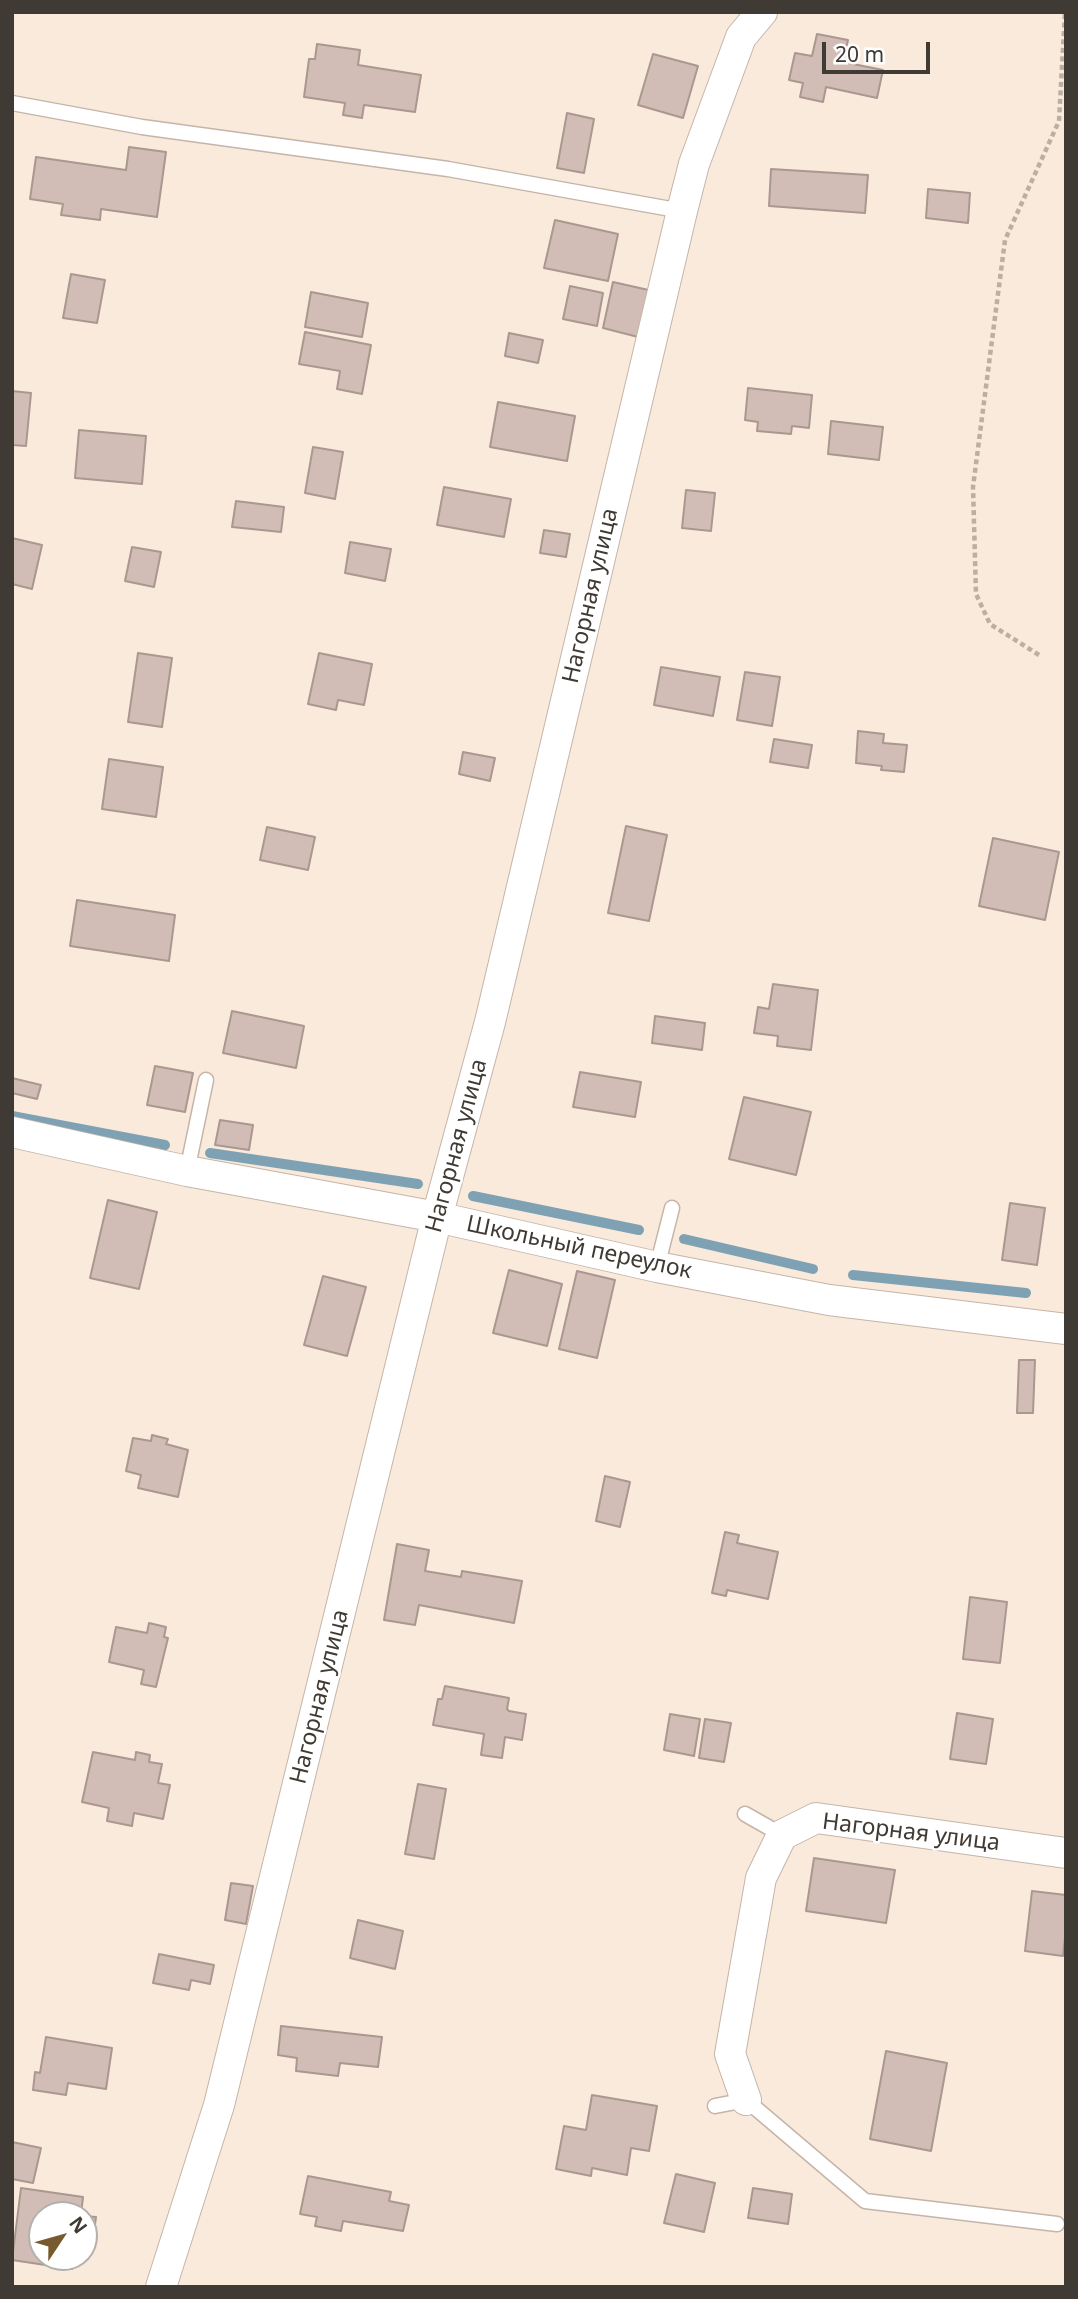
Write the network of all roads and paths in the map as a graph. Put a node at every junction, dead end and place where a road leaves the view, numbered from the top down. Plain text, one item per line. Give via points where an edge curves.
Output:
1 (762, 12) edge
2 (1065, 12) edge
3 (12, 103) edge
4 (682, 211) junction
5 (1039, 655) dead end
6 (206, 1080) dead end
7 (12, 1132) edge
8 (187, 1171) junction
9 (672, 1209) dead end
10 (438, 1217) junction
11 (657, 1267) junction
12 (1066, 1329) edge
13 (745, 1814) dead end
14 (782, 1835) junction
15 (1066, 1853) edge
16 (746, 2100) junction
17 (715, 2106) dead end
18 (1057, 2224) dead end
19 (161, 2287) edge

1 - 4 street, Нагорная улица via 741,37 694,164
2 - 5 path via 1059,121 1005,240 973,487 976,594 990,624
3 - 4 lane via 142,127 448,169
4 - 10 street, Нагорная улица via 493,1009
6 - 8 lane
7 - 8 street, Школьный переулок
8 - 10 street, Школьный переулок
9 - 11 lane
10 - 11 street, Школьный переулок
10 - 19 street, Нагорная улица via 222,2091
11 - 12 street, Школьный переулок via 829,1300
13 - 14 lane
14 - 15 street, Нагорная улица via 816,1818
14 - 16 street via 761,1878 730,2054
16 - 17 lane
16 - 18 lane via 865,2201

